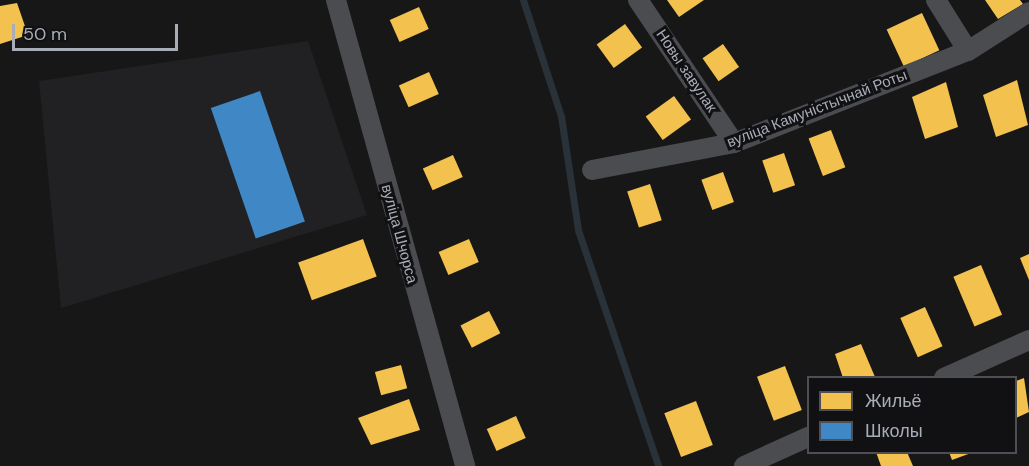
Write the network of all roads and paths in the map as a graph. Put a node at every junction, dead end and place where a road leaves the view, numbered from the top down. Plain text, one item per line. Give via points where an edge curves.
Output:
1 (336, 0) edge
2 (638, 0) edge
3 (936, 0) edge
4 (1029, 12) edge
5 (968, 51) junction
6 (734, 143) junction
7 (592, 171) dead end
8 (1029, 340) edge
9 (948, 376) edge
10 (807, 438) edge
11 (465, 466) edge
12 (744, 466) edge

1 - 11 street, вуліца Шчорса
2 - 6 street, Новы завулак
3 - 5 street
4 - 5 street, вуліца Камуністычнай Роты
5 - 6 street, вуліца Камуністычнай Роты
6 - 7 street, вуліца Камуністычнай Роты
8 - 9 street
10 - 12 street

